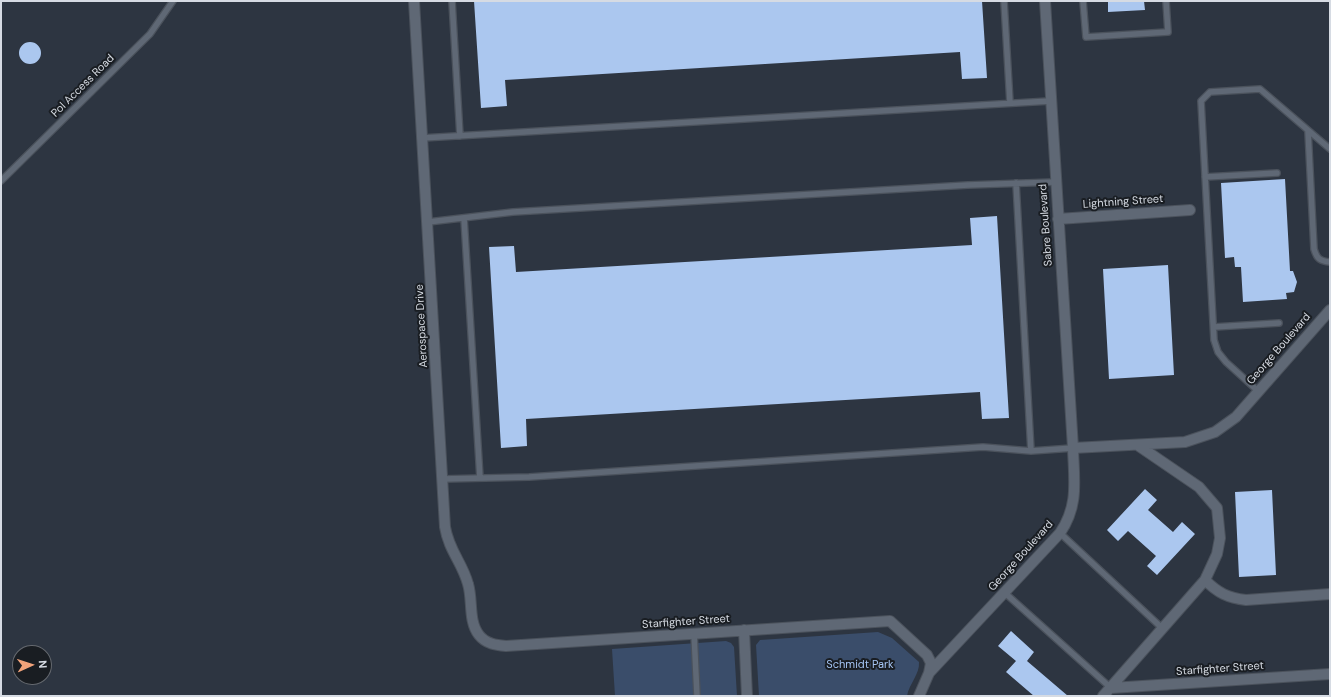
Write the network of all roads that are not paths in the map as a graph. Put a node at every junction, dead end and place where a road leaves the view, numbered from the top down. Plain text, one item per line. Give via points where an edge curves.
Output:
1 (173, 1) edge
2 (414, 1) edge
3 (452, 1) edge
4 (1004, 1) edge
5 (1045, 1) edge
6 (1083, 1) edge
7 (1166, 1) edge
8 (1050, 101) junction
9 (1010, 103) junction
10 (1308, 131) junction
11 (460, 136) junction
12 (422, 138) junction
13 (1330, 149) edge
14 (1277, 173) dead end
15 (1205, 177) junction
16 (1, 181) edge
17 (1056, 182) junction
18 (1016, 184) junction
19 (1190, 210) dead end
20 (464, 218) junction
21 (1058, 218) junction
22 (428, 222) junction
23 (1330, 262) edge
24 (1330, 310) edge
25 (1279, 323) dead end
26 (1214, 327) junction
27 (1258, 392) junction
28 (1139, 446) junction
29 (1073, 448) junction
30 (1030, 451) junction
31 (480, 478) junction
32 (442, 479) junction
33 (1060, 533) junction
34 (1205, 580) junction
35 (1005, 593) junction
36 (1330, 594) edge
37 (1162, 628) junction
38 (744, 630) junction
39 (694, 633) junction
40 (485, 641) joint
41 (930, 673) junction
42 (1330, 674) edge
43 (1111, 688) junction
44 (697, 696) edge
45 (747, 696) edge
46 (919, 696) edge
47 (1104, 696) edge

1 - 16 lane, Pol Access Road via 150,34
2 - 12 street, Aerospace Drive
3 - 11 lane
4 - 9 lane
5 - 8 street, Sabre Boulevard
6 - 7 lane via 1086,37 1168,32
8 - 9 lane
8 - 17 street, Sabre Boulevard
9 - 11 lane
10 - 13 lane
10 - 15 lane via 1260,89 1210,92 1201,101
10 - 23 lane via 1314,249 1316,257 1321,261
11 - 12 lane
12 - 22 street, Aerospace Drive
14 - 15 lane
15 - 26 lane
17 - 18 lane
17 - 21 street, Sabre Boulevard
18 - 20 lane via 520,211
18 - 30 lane
19 - 21 street, Lightning Street
20 - 22 lane
20 - 31 lane
21 - 29 street, Sabre Boulevard
22 - 32 street, Aerospace Drive
24 - 27 street, George Boulevard
25 - 26 lane
26 - 27 lane via 1218,352
27 - 28 street, George Boulevard via 1236,417 1215,432 1185,442
28 - 29 street, George Boulevard
28 - 34 street via 1198,487 1217,508 1220,538 1217,554
29 - 30 lane
29 - 33 street, George Boulevard via 1075,495 1069,520
30 - 31 lane via 983,447 529,477
31 - 32 lane
32 - 40 street, Aerospace Drive via 447,540 468,583 475,630
33 - 35 street, George Boulevard
33 - 37 lane
34 - 36 street via 1223,595 1246,600
34 - 37 street
35 - 41 street, George Boulevard
35 - 43 lane
37 - 43 street
38 - 39 street, Starfighter Street
38 - 41 street, Starfighter Street via 890,621 927,655 931,663
38 - 45 street
39 - 40 street, Starfighter Street via 506,646
39 - 44 lane
41 - 46 street, George Boulevard
42 - 43 street, Starfighter Street
43 - 47 street

